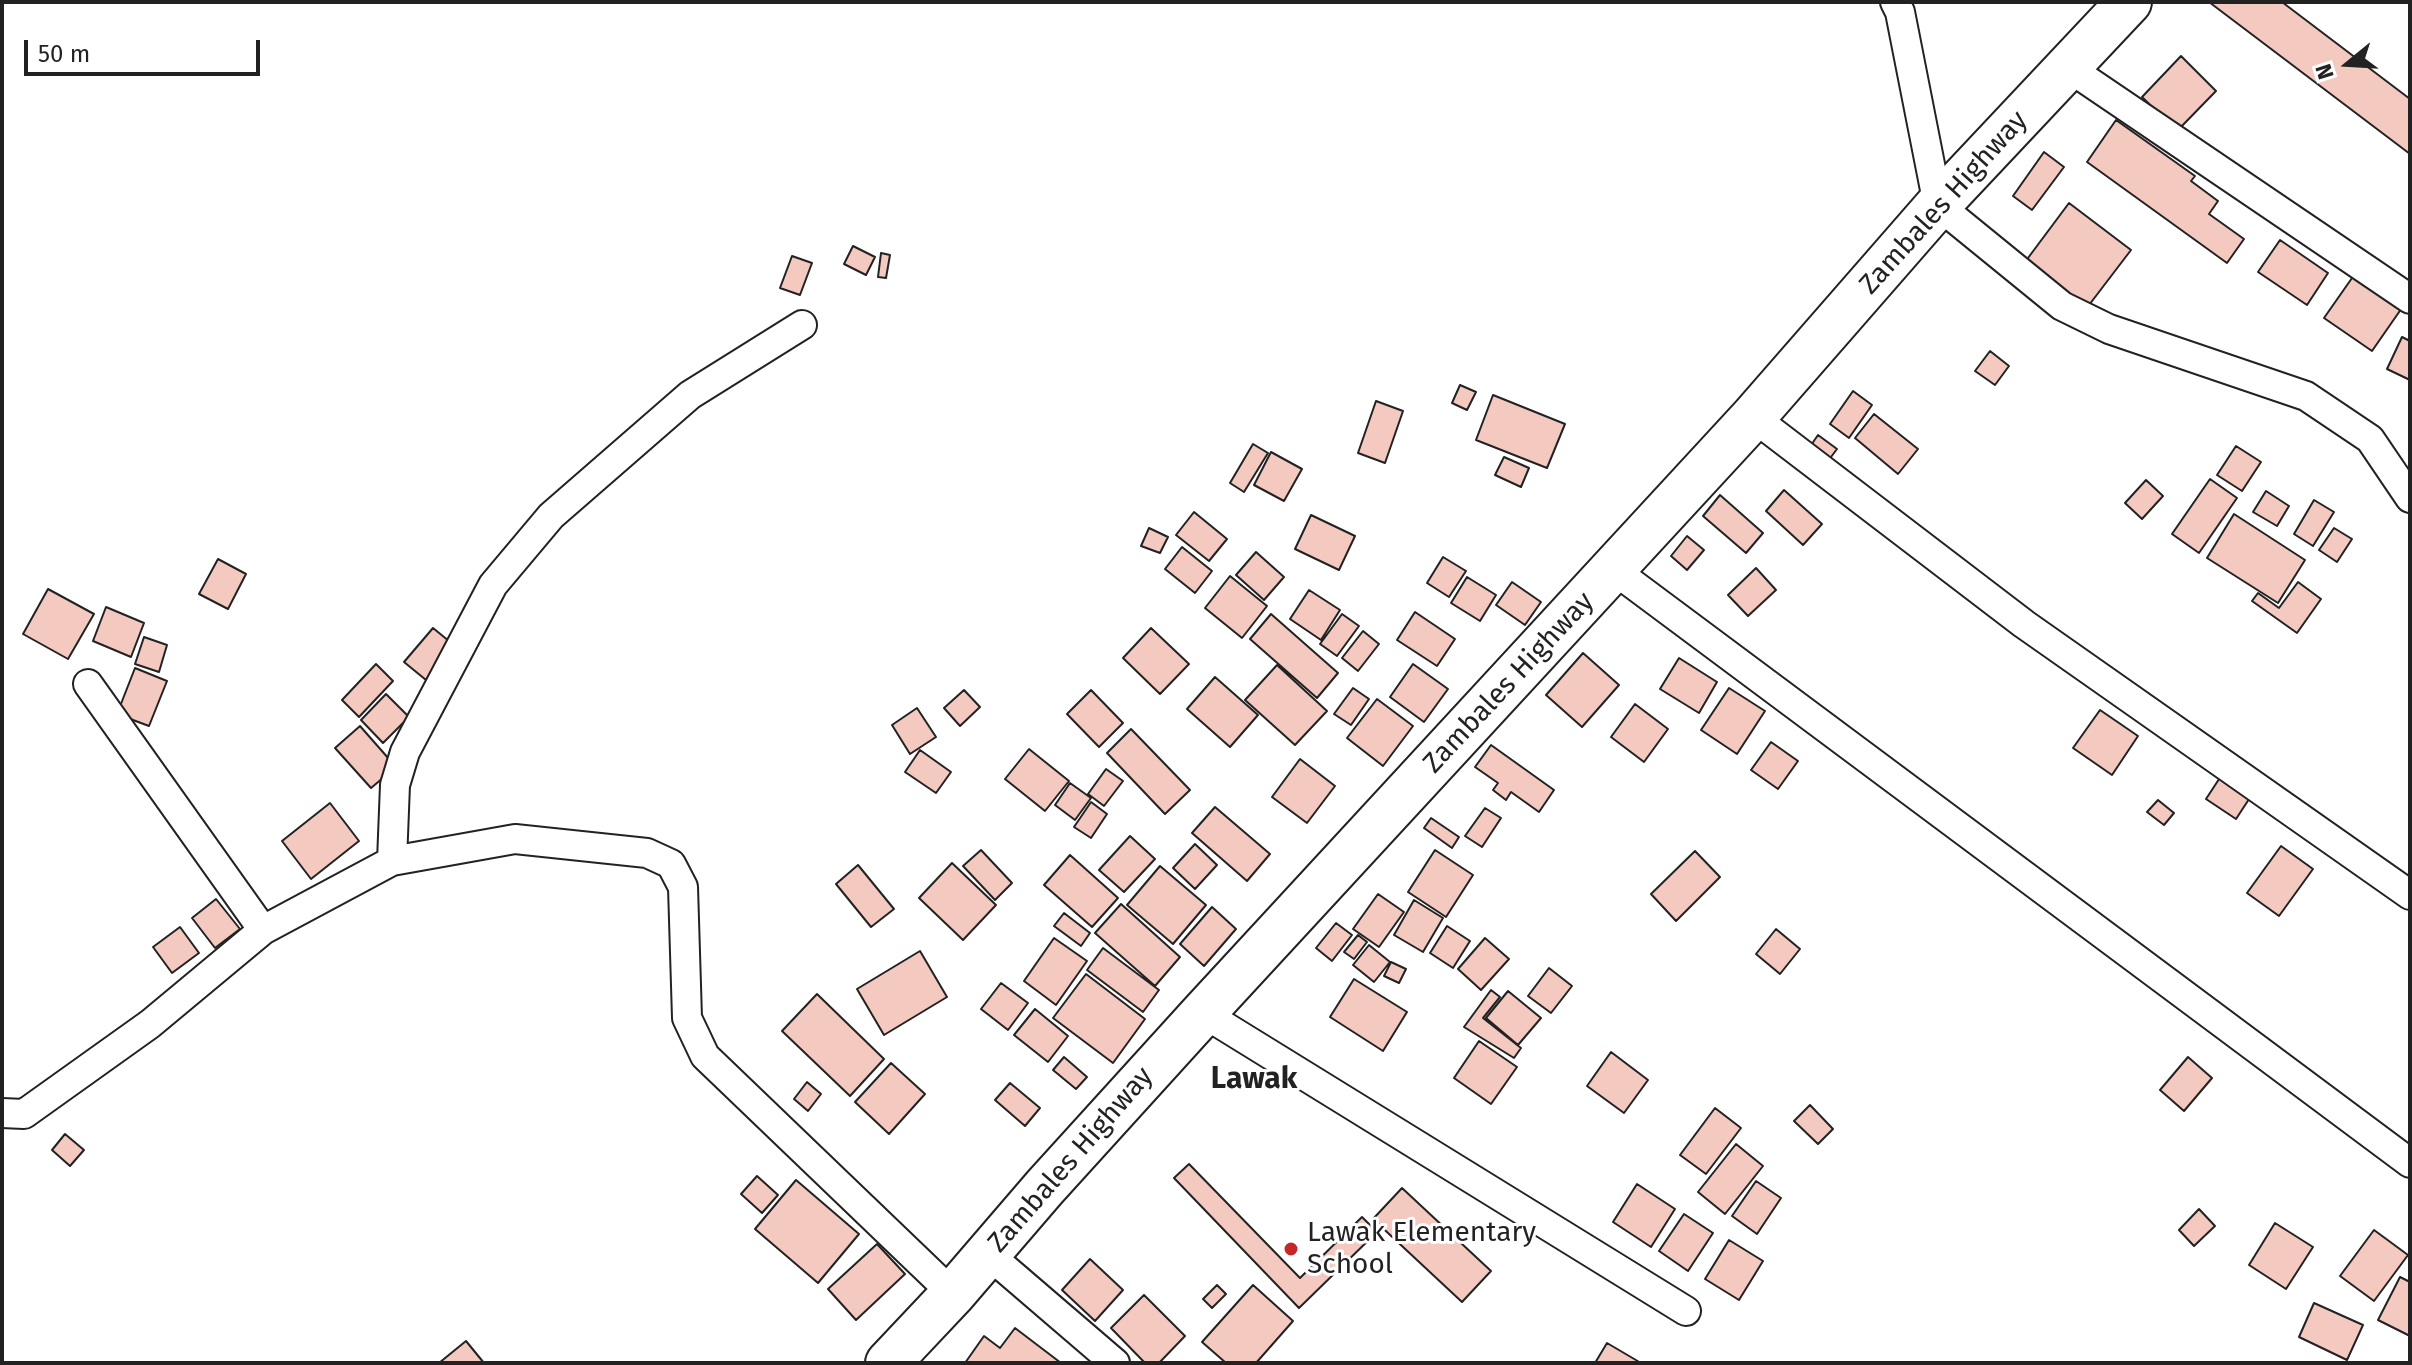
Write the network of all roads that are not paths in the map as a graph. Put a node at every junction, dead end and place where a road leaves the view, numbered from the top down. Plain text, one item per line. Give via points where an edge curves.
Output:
1 (1895, 2) edge
2 (2129, 2) edge
3 (2069, 68) junction
4 (1938, 205) junction
5 (2410, 299) edge
6 (802, 325) dead end
7 (1753, 417) junction
8 (2410, 498) edge
9 (1614, 570) junction
10 (88, 684) dead end
11 (392, 861) junction
12 (2410, 895) edge
13 (263, 930) junction
14 (1203, 1013) junction
15 (2, 1113) edge
16 (2410, 1163) edge
17 (988, 1254) junction
18 (953, 1294) junction
19 (1686, 1311) dead end
20 (888, 1363) edge
21 (1115, 1363) edge

1 - 4 street
2 - 3 main road, Zambales Highway
3 - 4 main road, Zambales Highway
3 - 5 street
4 - 7 main road, Zambales Highway
4 - 8 street via 2062,306 2109,329 2306,396 2370,439
6 - 11 street via 690,395 551,516 493,585 405,752 395,785
7 - 9 main road, Zambales Highway
7 - 12 street via 2024,624
9 - 14 main road, Zambales Highway
9 - 16 street
10 - 13 street
11 - 13 street
11 - 18 street via 515,839 647,853 671,864 683,887 687,1018 705,1056
13 - 15 street via 150,1024 24,1114
14 - 17 main road, Zambales Highway
14 - 19 street
17 - 18 main road, Zambales Highway
17 - 21 street
18 - 20 main road, Zambales Highway

